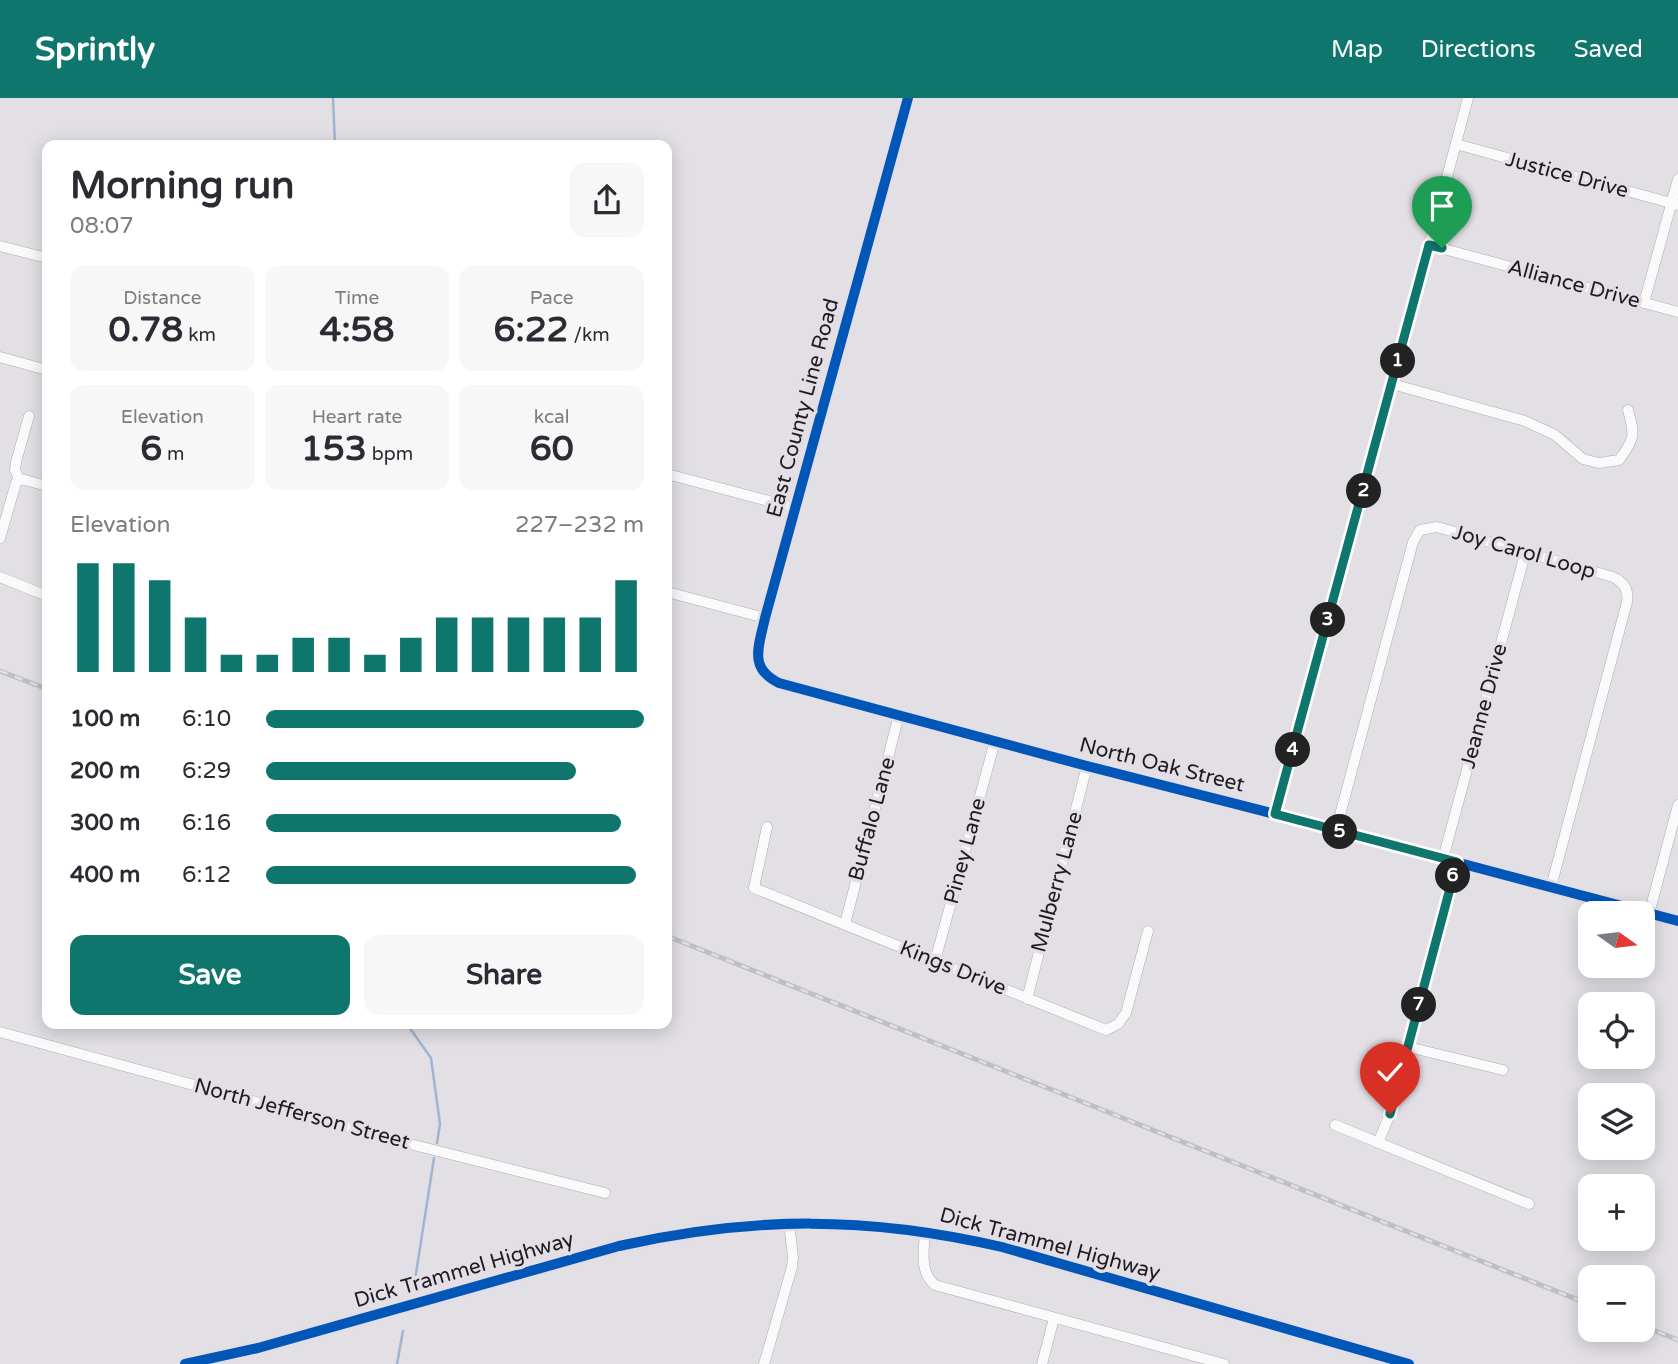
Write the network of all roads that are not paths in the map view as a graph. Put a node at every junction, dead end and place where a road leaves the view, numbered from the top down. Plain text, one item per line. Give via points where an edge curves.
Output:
1 (908, 98) edge
2 (1468, 98) edge
3 (1456, 144) junction
4 (1678, 179) edge
5 (1675, 204) edge
6 (1429, 245) junction
7 (0, 246) edge
8 (42, 257) edge
9 (1644, 303) junction
10 (1678, 312) edge
11 (0, 357) edge
12 (42, 369) edge
13 (1392, 384) junction
14 (1628, 410) dead end
15 (29, 416) dead end
16 (672, 475) edge
17 (19, 480) junction
18 (42, 485) edge
19 (795, 508) junction
20 (2, 524) edge
21 (0, 538) edge
22 (1525, 554) junction
23 (0, 578) edge
24 (672, 593) edge
25 (42, 594) edge
26 (765, 618) junction
27 (762, 671) joint
28 (900, 715) junction
29 (995, 741) junction
30 (1087, 766) junction
31 (1678, 805) edge
32 (1275, 814) junction
33 (767, 827) dead end
34 (1336, 830) junction
35 (1443, 859) junction
36 (1457, 862) junction
37 (1551, 887) junction
38 (1602, 901) edge
39 (1652, 901) edge
40 (1656, 916) edge
41 (1678, 922) edge
42 (845, 924) junction
43 (1148, 931) dead end
44 (935, 961) junction
45 (1027, 999) junction
46 (0, 1032) edge
47 (1408, 1047) junction
48 (1503, 1070) dead end
49 (1335, 1125) dead end
50 (1378, 1143) junction
51 (605, 1193) dead end
52 (1529, 1204) dead end
53 (789, 1223) junction
54 (925, 1232) junction
55 (1054, 1318) junction
56 (185, 1364) edge
57 (764, 1364) edge
58 (1042, 1364) edge
59 (1224, 1364) edge
60 (1409, 1364) edge

1 - 19 street, East County Line Road
2 - 3 street
3 - 5 street, Justice Drive
3 - 6 street
4 - 5 street
5 - 9 street
6 - 9 street, Alliance Drive
6 - 13 street
7 - 8 street
9 - 10 street, Alliance Drive
11 - 12 street
13 - 14 street via 1525,421 1555,435 1583,459 1599,463 1619,460 1630,446 1634,430
13 - 32 street
15 - 17 street via 16,462
16 - 19 street
17 - 18 street
17 - 20 street
19 - 26 street, East County Line Road
20 - 21 street
22 - 34 street, Joy Carol Loop via 1437,527 1420,530 1413,542
22 - 35 street, Jeanne Drive
22 - 37 street, Joy Carol Loop via 1614,578 1624,584 1628,596
23 - 25 street
24 - 26 street
26 - 27 street, East County Line Road via 758,650
27 - 28 street, North Oak Street via 779,683
28 - 29 street, North Oak Street
28 - 42 street, Buffalo Lane
29 - 30 street, North Oak Street
29 - 44 street, Piney Lane
30 - 32 street, North Oak Street
30 - 45 street, Mulberry Lane
31 - 39 street
32 - 34 street, North Oak Street
33 - 42 street, Kings Drive via 754,888
34 - 35 street, North Oak Street
35 - 36 street, North Oak Street
36 - 37 street, North Oak Street
36 - 47 street
37 - 38 street, North Oak Street
40 - 41 street, North Oak Street
42 - 44 street, Kings Drive
43 - 45 street, Kings Drive via 1126,1013 1118,1024 1105,1030
44 - 45 street, Kings Drive
46 - 51 street, North Jefferson Street
47 - 48 street
47 - 50 street
49 - 50 street
50 - 52 street
53 - 54 main road, Dick Trammel Highway
53 - 56 main road, Dick Trammel Highway via 716,1228 631,1244 258,1348
53 - 57 street via 792,1267
54 - 55 street via 924,1262 928,1279 935,1285
54 - 60 main road, Dick Trammel Highway via 1002,1247
55 - 58 street
55 - 59 street

